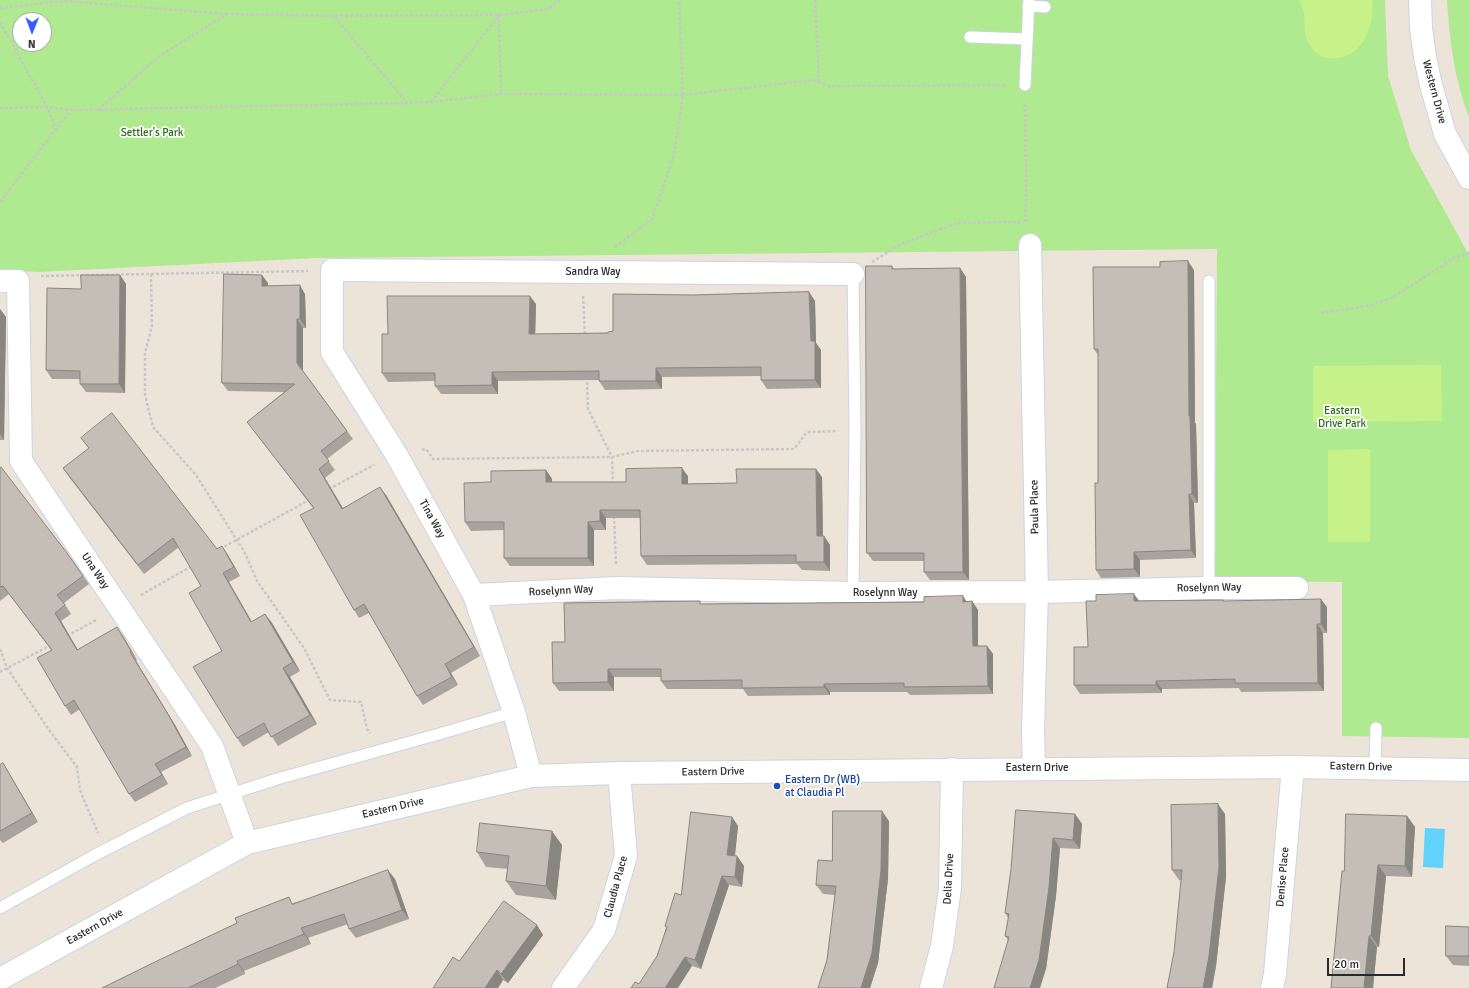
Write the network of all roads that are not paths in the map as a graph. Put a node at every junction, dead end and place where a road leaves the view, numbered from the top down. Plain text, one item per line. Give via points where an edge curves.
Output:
1 (1420, 0) edge
2 (1029, 3) edge
3 (1045, 7) dead end
4 (970, 37) dead end
5 (1027, 39) junction
6 (1025, 85) road end
7 (1469, 178) edge
8 (1030, 245) dead end
9 (332, 270) joint
10 (853, 274) joint
11 (9, 281) edge
12 (1210, 281) dead end
13 (1209, 588) junction
14 (1297, 588) dead end
15 (1037, 592) junction
16 (853, 593) junction
17 (474, 595) junction
18 (514, 712) junction
19 (1376, 728) dead end
20 (1293, 766) junction
21 (1034, 768) junction
22 (1375, 768) junction
23 (952, 769) junction
24 (1469, 770) edge
25 (619, 773) junction
26 (531, 776) junction
27 (229, 793) junction
28 (247, 843) junction
29 (0, 908) edge
30 (0, 979) edge
31 (563, 988) edge
32 (932, 988) edge
33 (1272, 988) edge

1 - 7 street, Western Drive via 1421,28 1431,85 1445,134
2 - 3 lane
2 - 5 lane
4 - 5 lane
5 - 6 lane
8 - 15 street, Paula Place
9 - 10 street, Sandra Way
9 - 17 street, Tina Way via 332,352 396,454
10 - 16 lane
11 - 27 street, Una Way via 21,461 212,746
12 - 13 lane
13 - 14 street, Roselynn Way
13 - 15 street, Roselynn Way
15 - 16 street, Roselynn Way
15 - 21 street, Paula Place
16 - 17 street, Roselynn Way via 617,588
17 - 18 street, Tina Way
18 - 26 street, Tina Way
18 - 27 lane
19 - 22 lane
20 - 21 street, Eastern Drive
20 - 22 street, Eastern Drive
20 - 33 street, Denise Place
21 - 23 street, Eastern Drive
22 - 24 street, Eastern Drive
23 - 25 street, Eastern Drive
23 - 32 street, Delia Drive via 950,888 942,946
25 - 26 street, Eastern Drive
25 - 31 street, Claudia Place via 626,856 604,930
26 - 28 street, Eastern Drive
27 - 28 street, Una Way
27 - 29 lane via 187,808
28 - 30 street, Eastern Drive

